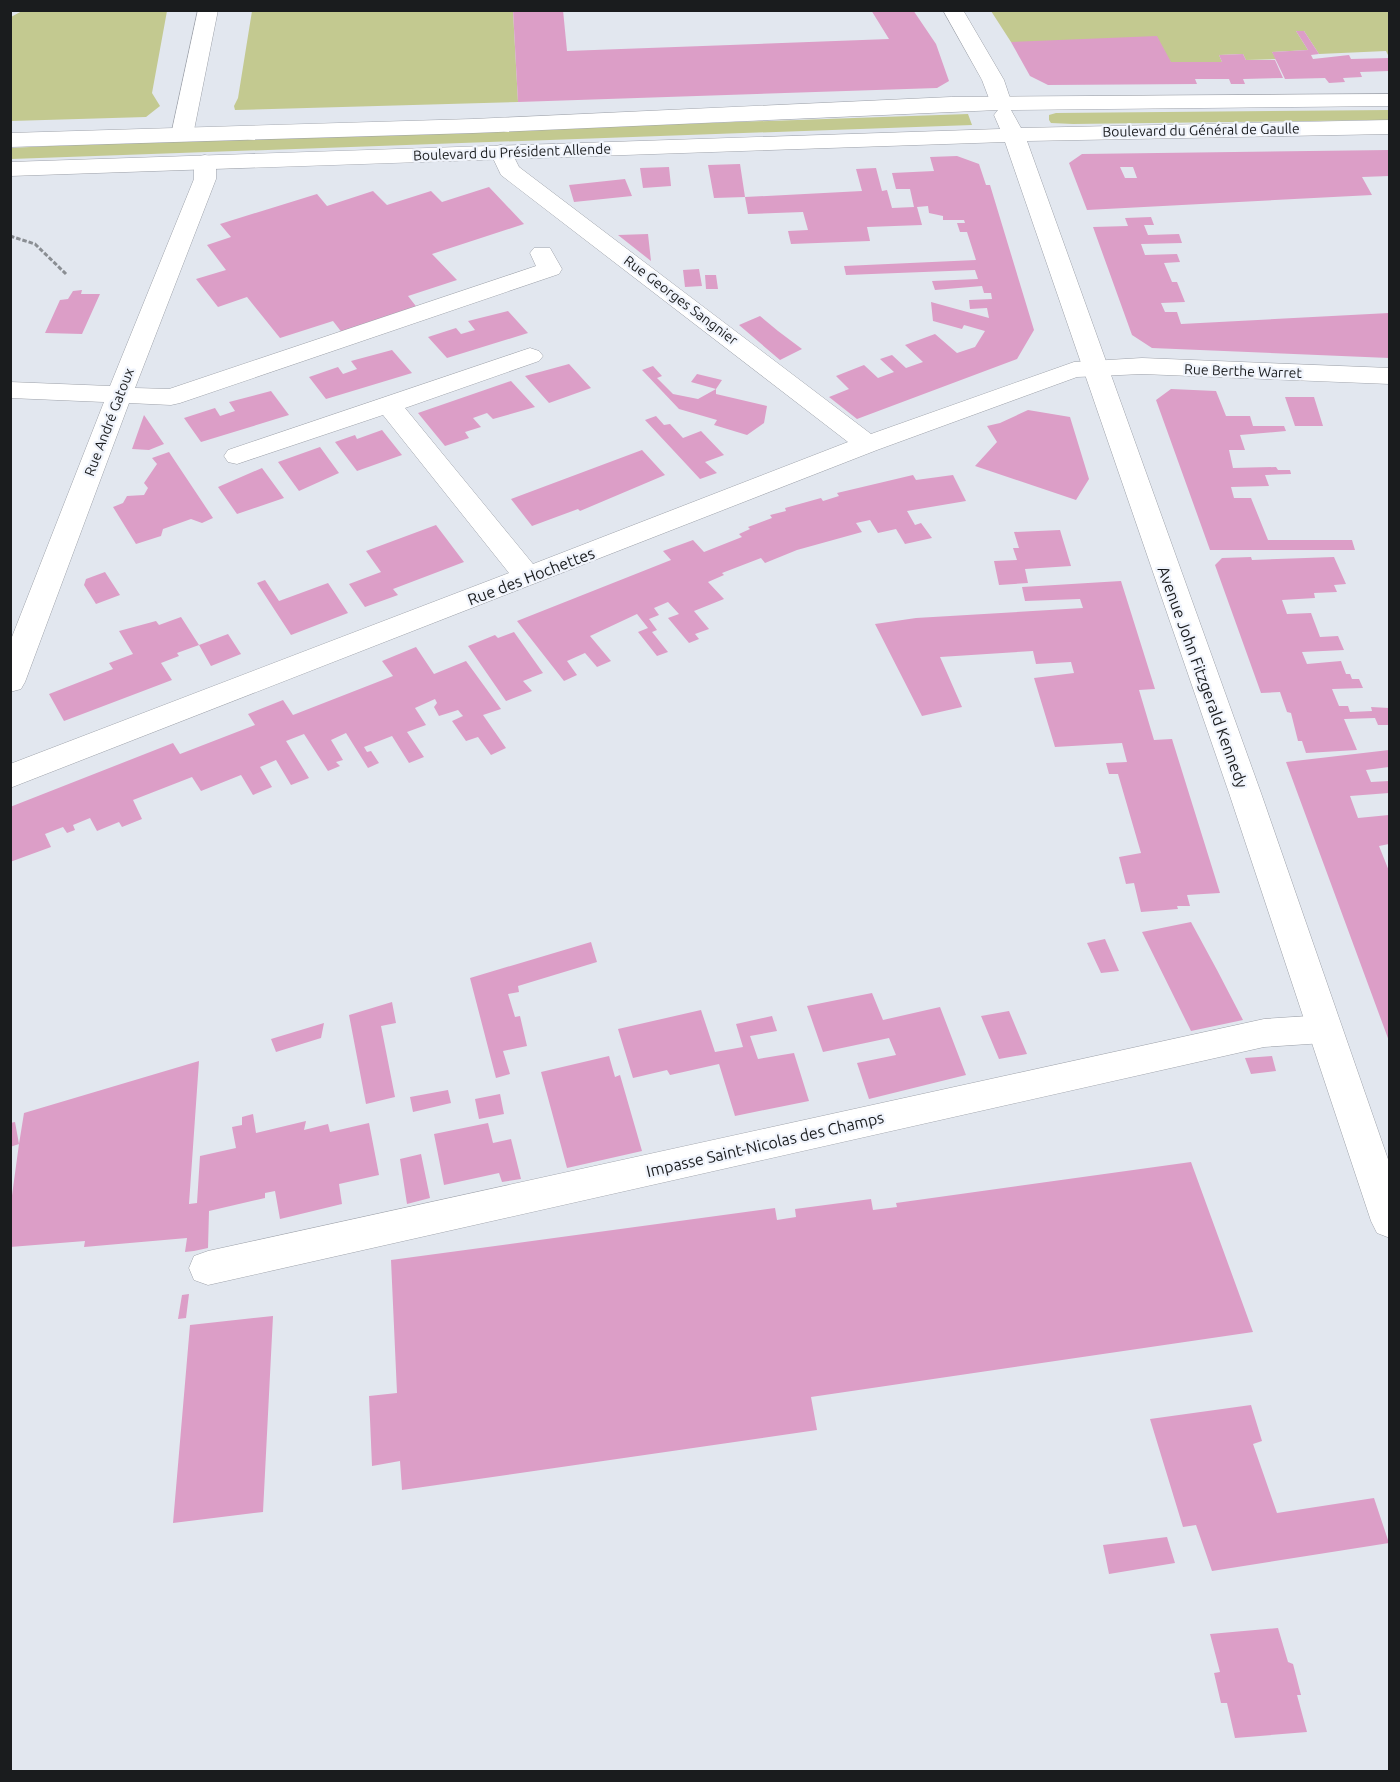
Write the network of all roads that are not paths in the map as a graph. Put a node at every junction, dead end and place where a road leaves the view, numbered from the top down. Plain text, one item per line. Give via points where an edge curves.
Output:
1 (208, 10) edge
2 (953, 10) edge
3 (1389, 100) edge
4 (1001, 104) junction
5 (1389, 127) edge
6 (182, 135) junction
7 (1012, 135) junction
8 (10, 140) edge
9 (501, 152) junction
10 (205, 162) junction
11 (10, 169) edge
12 (542, 253) dead end
13 (530, 356) dead end
14 (1096, 370) junction
15 (1389, 376) edge
16 (1052, 377) joint
17 (10, 390) edge
18 (119, 394) junction
19 (388, 404) junction
20 (868, 444) junction
21 (237, 456) dead end
22 (528, 577) junction
23 (10, 682) edge
24 (10, 777) edge
25 (1324, 1029) junction
26 (1389, 1221) edge
27 (208, 1268) dead end

1 - 6 main road
2 - 4 main road, Avenue John Fitzgerald Kennedy via 993,80
3 - 4 main road, Boulevard du Général de Gaulle
4 - 6 main road, Boulevard du Président Allende
4 - 7 main road, Avenue John Fitzgerald Kennedy
5 - 7 main road, Boulevard du Général de Gaulle
6 - 8 main road, Boulevard du Président Allende
7 - 9 main road, Boulevard du Président Allende
7 - 14 main road, Avenue John Fitzgerald Kennedy via 1029,173
9 - 10 main road, Boulevard du Président Allende
9 - 20 main road, Rue Georges Sangnier via 509,170
10 - 11 main road, Boulevard du Président Allende
10 - 18 main road, Rue André Gatoux via 205,179
12 - 18 main road via 550,269 171,397
13 - 19 main road
14 - 15 main road, Rue Berthe Warret via 1142,366
14 - 16 main road, Rue Berthe Warret via 1074,370
14 - 25 main road, Avenue John Fitzgerald Kennedy
16 - 20 main road, Rue des Hochettes
17 - 18 main road
18 - 23 main road, Rue André Gatoux
19 - 21 main road
19 - 22 main road
20 - 22 main road, Rue des Hochettes
22 - 24 main road, Rue des Hochettes
25 - 26 main road, Avenue John Fitzgerald Kennedy
25 - 27 main road, Impasse Saint-Nicolas des Champs via 1264,1033

